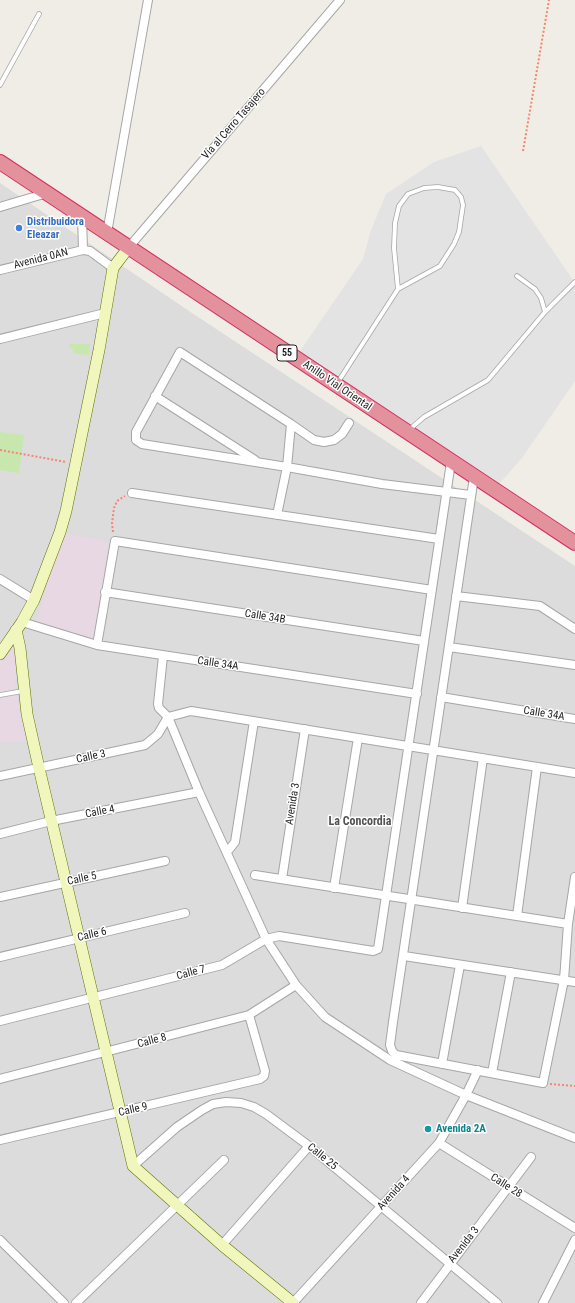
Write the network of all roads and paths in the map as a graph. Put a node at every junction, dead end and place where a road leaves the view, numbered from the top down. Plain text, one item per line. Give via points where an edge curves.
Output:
1 (148, 0) edge
2 (340, 0) edge
3 (549, 0) edge
4 (39, 14) dead end
5 (0, 86) edge
6 (523, 151) dead end
7 (0, 162) edge
8 (47, 193) junction
9 (0, 206) edge
10 (82, 216) junction
11 (107, 233) junction
12 (129, 247) junction
13 (83, 250) junction
14 (112, 268) junction
15 (0, 270) edge
16 (517, 276) dead end
17 (575, 282) edge
18 (398, 289) junction
19 (105, 312) junction
20 (545, 312) junction
21 (0, 338) edge
22 (336, 385) junction
23 (155, 396) junction
24 (292, 424) junction
25 (349, 424) dead end
26 (406, 432) junction
27 (0, 450) edge
28 (259, 462) junction
29 (451, 462) junction
30 (76, 464) junction
31 (287, 466) junction
32 (474, 477) junction
33 (447, 492) junction
34 (132, 494) joint
35 (471, 495) junction
36 (277, 515) junction
37 (439, 539) junction
38 (115, 541) junction
39 (575, 543) edge
40 (0, 579) edge
41 (432, 590) junction
42 (105, 592) junction
43 (456, 596) junction
44 (34, 600) junction
45 (19, 626) junction
46 (575, 629) edge
47 (424, 642) junction
48 (97, 645) junction
49 (449, 646) junction
50 (0, 654) edge
51 (163, 656) junction
52 (575, 665) edge
53 (24, 691) junction
54 (417, 694) junction
55 (0, 695) edge
56 (441, 697) junction
57 (168, 717) junction
58 (575, 719) edge
59 (254, 721) junction
60 (305, 729) junction
61 (358, 738) junction
62 (409, 746) junction
63 (434, 750) junction
64 (483, 758) junction
65 (537, 767) junction
66 (38, 768) junction
67 (575, 773) edge
68 (0, 776) edge
69 (199, 792) junction
70 (51, 821) junction
71 (0, 834) edge
72 (227, 852) junction
73 (165, 861) dead end
74 (255, 875) dead end
75 (575, 877) edge
76 (282, 879) junction
77 (66, 883) junction
78 (334, 888) junction
79 (387, 896) junction
80 (0, 897) edge
81 (412, 900) junction
82 (462, 908) junction
83 (185, 913) dead end
84 (517, 916) junction
85 (568, 924) junction
86 (79, 938) junction
87 (266, 939) junction
88 (404, 956) junction
89 (0, 957) edge
90 (460, 965) junction
91 (511, 972) junction
92 (564, 980) junction
93 (575, 982) edge
94 (296, 985) junction
95 (93, 998) junction
96 (249, 1016) junction
97 (0, 1021) edge
98 (106, 1052) junction
99 (442, 1064) junction
100 (478, 1070) junction
101 (492, 1073) junction
102 (0, 1079) edge
103 (543, 1083) junction
104 (575, 1086) edge
105 (466, 1095) junction
106 (120, 1113) junction
107 (575, 1138) edge
108 (0, 1140) edge
109 (438, 1143) junction
110 (308, 1146) junction
111 (531, 1157) dead end
112 (224, 1160) dead end
113 (133, 1166) junction
114 (509, 1188) junction
115 (177, 1205) junction
116 (382, 1206) junction
117 (575, 1228) edge
118 (0, 1240) edge
119 (575, 1240) edge
120 (222, 1245) junction
121 (450, 1263) junction
122 (64, 1303) edge
123 (76, 1303) edge
124 (293, 1303) edge
125 (420, 1303) edge
126 (497, 1303) edge
127 (543, 1303) edge

1 - 11 street
2 - 12 street, Vía al Cerro Tasajero
3 - 6 path
4 - 5 lane
7 - 8 highway, Anillo Vial Oriental / 55
8 - 9 street
8 - 10 highway, Anillo Vial Oriental / 55
10 - 11 highway, Anillo Vial Oriental / 55
10 - 13 street
11 - 12 highway, Anillo Vial Oriental / 55
12 - 14 street
12 - 22 highway, Anillo Vial Oriental / 55
13 - 14 street via 90,251
13 - 15 street, Avenida 0AN
14 - 19 street
16 - 20 lane via 535,289
17 - 20 lane
18 - 18 lane via 394,248 399,206 408,194 424,188 455,190 462,197 463,206 459,232 454,244 440,266
18 - 22 lane
19 - 21 street
19 - 30 street
20 - 26 lane via 488,380 424,417
22 - 26 highway, Anillo Vial Oriental / 55
23 - 24 street via 180,352
23 - 28 street
23 - 28 street via 136,432 136,440 142,444
24 - 25 street via 314,440 324,442 334,440
24 - 31 street
26 - 29 highway, Anillo Vial Oriental / 55
27 - 30 path
28 - 31 street
29 - 32 highway, Anillo Vial Oriental / 55
29 - 33 street
30 - 44 street via 60,532
31 - 33 street via 382,484
31 - 36 street
32 - 35 street
32 - 39 highway, Anillo Vial Oriental / 55
33 - 35 street
33 - 37 street
34 - 36 street
34 - 38 path via 123,497 114,508 112,522
35 - 43 street
36 - 37 street
37 - 41 street
38 - 41 street
38 - 42 street
40 - 44 street
41 - 47 street
42 - 47 street, Calle 34B
42 - 48 street
43 - 46 street via 540,606
43 - 49 street
44 - 45 street
45 - 48 street, Calle 34A
45 - 50 street
45 - 53 street
47 - 54 street
48 - 51 street, Calle 34A
49 - 52 street
49 - 56 street
51 - 54 street, Calle 34A
51 - 57 street via 158,704
53 - 55 lane
53 - 66 street
54 - 62 street
56 - 58 street, Calle 34A
56 - 63 street
57 - 59 street via 191,711
57 - 66 street, Calle 3 via 158,734 145,745
57 - 69 street
59 - 60 street
59 - 72 street via 235,842
60 - 61 street
60 - 76 street, Avenida 3
61 - 62 street
61 - 78 street
62 - 63 street
62 - 79 street
63 - 64 street
63 - 81 street
64 - 65 street
64 - 82 street
65 - 67 street
65 - 84 street
66 - 68 street, Calle 3
66 - 70 street
69 - 70 street, Calle 4
69 - 72 street
70 - 71 street, Calle 4
70 - 77 street
72 - 87 street
73 - 77 street, Calle 5
74 - 76 street
75 - 85 street
76 - 78 street
77 - 80 street, Calle 5
77 - 86 street
78 - 79 street
79 - 81 street
79 - 87 street, Calle 7 via 378,949 373,951 279,936
81 - 82 street
81 - 88 street
82 - 84 street
83 - 86 street, Calle 6
84 - 85 street
85 - 92 street
86 - 89 street, Calle 6
86 - 95 street
87 - 94 street
87 - 95 street, Calle 7 via 222,965
88 - 90 street
88 - 99 street via 390,1046 396,1055
90 - 91 street
90 - 99 street
91 - 92 street
91 - 101 street
92 - 93 street
92 - 103 street
94 - 96 street, Calle 8
94 - 105 street via 325,1017 390,1060
95 - 97 street, Calle 7
95 - 98 street
96 - 98 street, Calle 8
96 - 106 street, Calle 9 via 265,1071 264,1076
98 - 102 street, Calle 8
98 - 106 street
99 - 100 street
100 - 101 street
100 - 105 street, Avenida 4
101 - 103 street
103 - 104 path
105 - 107 street
105 - 109 street, Avenida 4
106 - 108 street, Calle 9
106 - 113 street
109 - 114 street, Calle 28
109 - 116 street, Avenida 4
110 - 113 street, Calle 25 via 254,1107 226,1102 207,1107 183,1122
110 - 116 street, Calle 25
110 - 120 street
111 - 114 street, Avenida 3
112 - 115 street
113 - 115 street
114 - 117 street, Calle 28
114 - 121 street, Avenida 3
115 - 120 street
115 - 123 street
116 - 121 street, Calle 25
116 - 124 street, Avenida 4
118 - 122 street
119 - 127 street
120 - 124 street
121 - 125 street, Avenida 3
121 - 126 street, Calle 25

